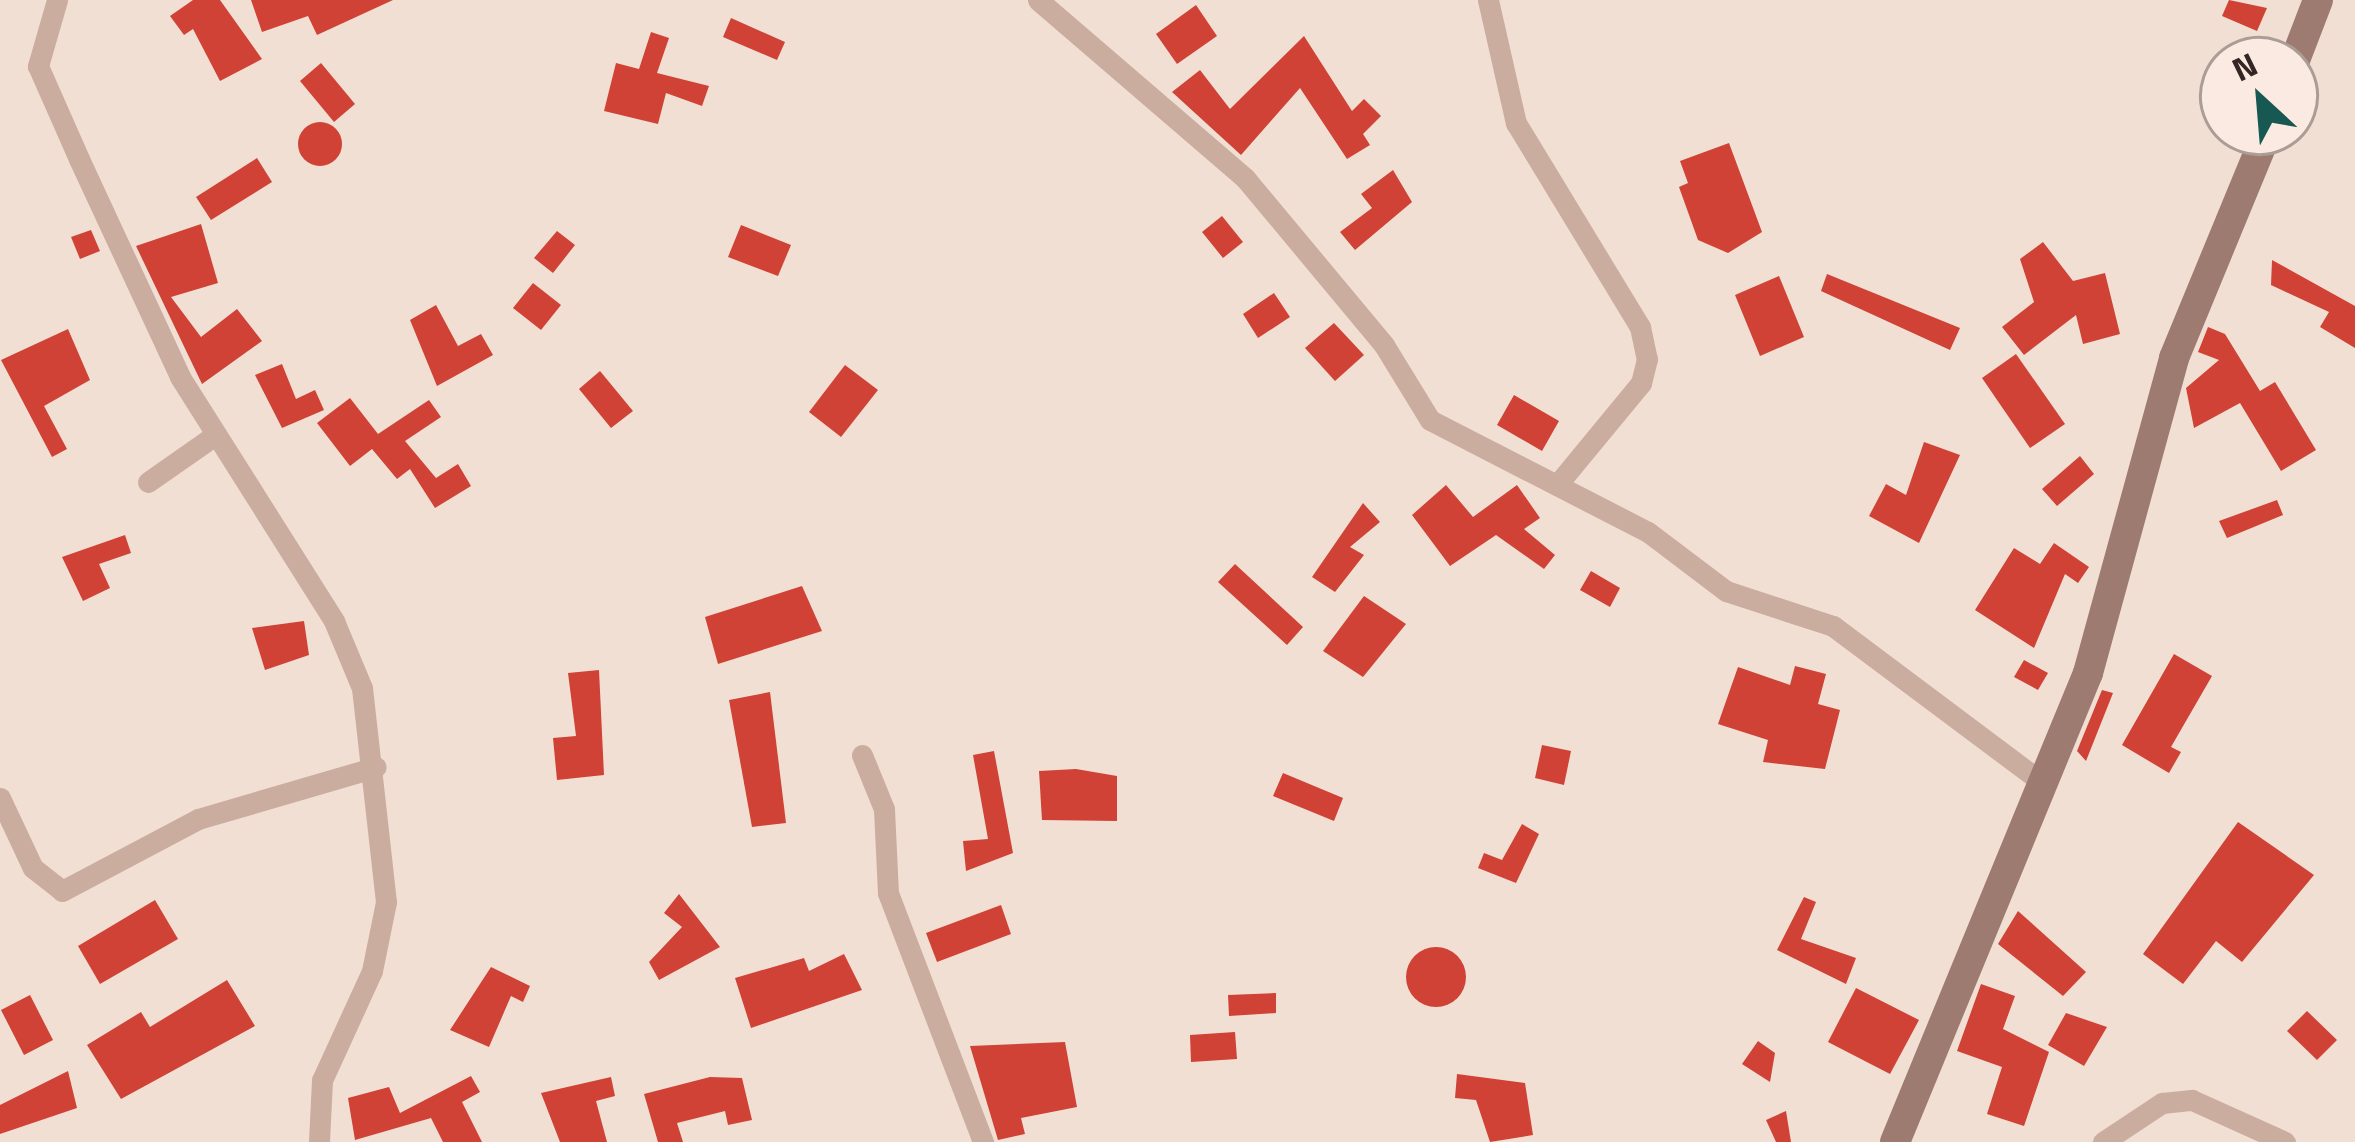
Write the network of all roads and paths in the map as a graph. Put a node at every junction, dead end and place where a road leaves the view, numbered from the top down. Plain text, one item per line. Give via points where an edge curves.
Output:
1 (57, 0) edge
2 (1038, 0) edge
3 (1488, 0) edge
4 (2318, 0) edge
5 (2304, 36) edge
6 (2256, 156) edge
7 (214, 436) junction
8 (148, 482) dead end
9 (1557, 485) junction
10 (862, 755) dead end
11 (376, 766) junction
12 (2044, 784) junction
13 (0, 798) edge
14 (319, 1142) edge
15 (983, 1142) edge
16 (1895, 1142) edge
17 (2103, 1142) edge
18 (2285, 1142) edge

1 - 7 street via 38,66
2 - 9 street via 1245,178 1384,345 1430,420
3 - 9 street via 1516,123 1548,190 1617,285 1647,359 1640,383
4 - 5 street
6 - 12 street via 2201,277 2119,589
7 - 8 street
7 - 11 street via 355,661
9 - 12 street via 1648,532 1726,591 1833,626
10 - 15 street via 884,809 888,892
11 - 13 street via 198,819 62,891 33,868
11 - 14 street via 386,902 372,971 322,1080
12 - 16 street
17 - 18 street via 2162,1103 2192,1100

